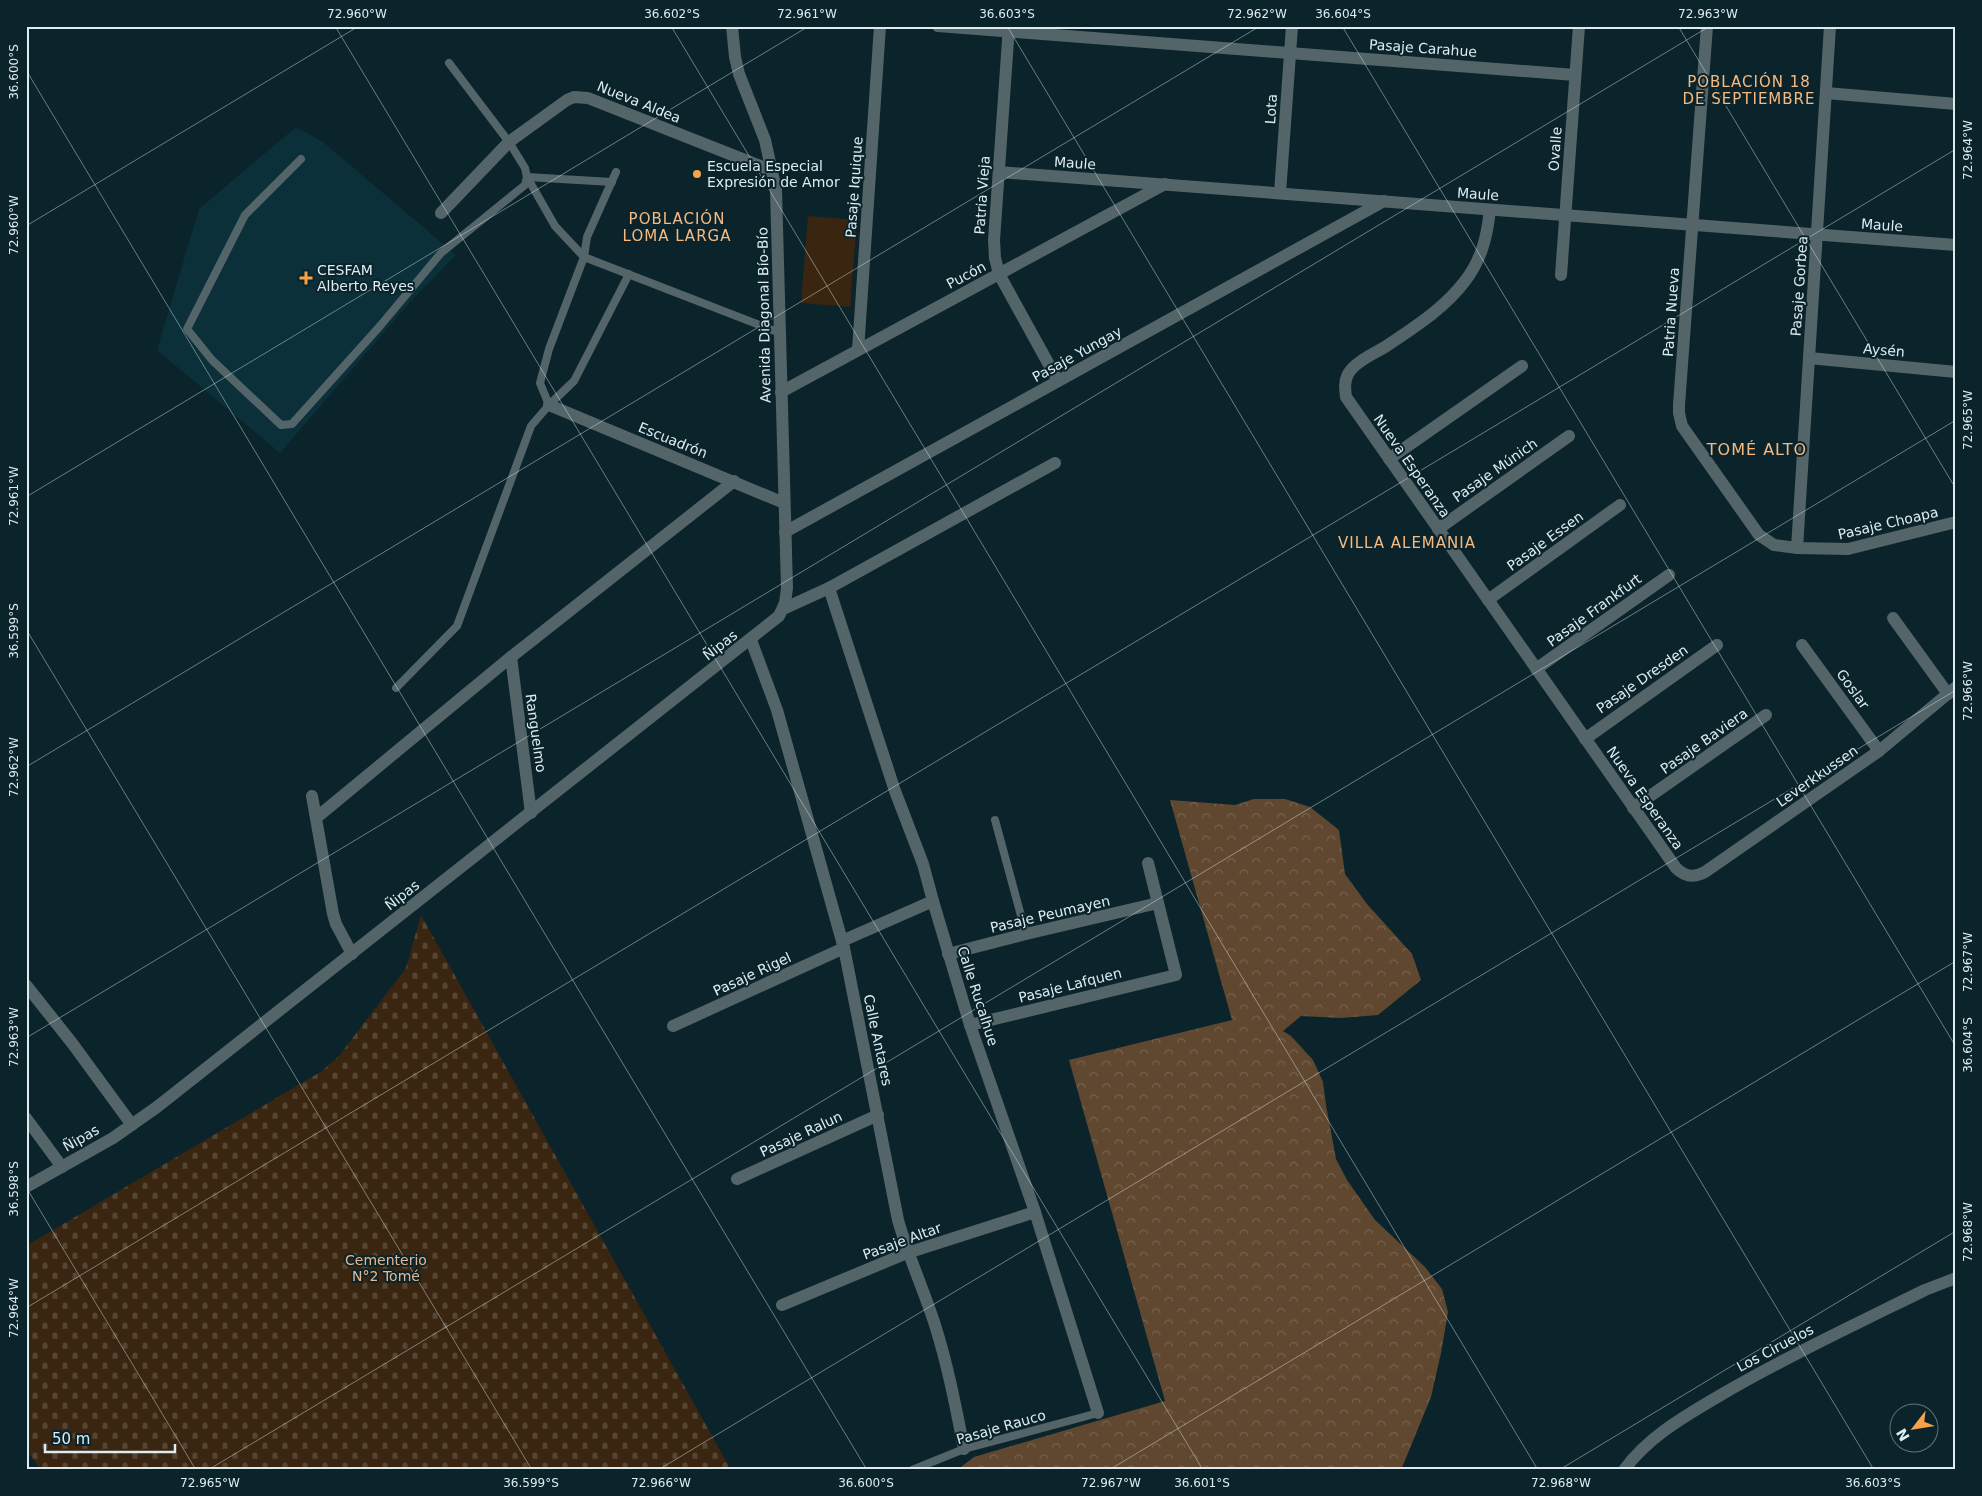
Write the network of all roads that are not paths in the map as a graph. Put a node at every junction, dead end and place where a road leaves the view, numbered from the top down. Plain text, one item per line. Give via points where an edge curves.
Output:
1 (732, 26) edge
2 (880, 26) edge
3 (938, 26) edge
4 (1292, 26) edge
5 (1579, 26) edge
6 (1708, 26) edge
7 (1830, 26) edge
8 (1009, 29) edge
9 (1290, 53) junction
10 (449, 63) dead end
11 (1575, 75) junction
12 (1826, 93) junction
13 (1956, 104) edge
14 (509, 142) junction
15 (301, 159) dead end
16 (773, 171) junction
17 (616, 172) dead end
18 (999, 172) junction
19 (527, 177) junction
20 (612, 182) junction
21 (1165, 184) junction
22 (1280, 194) junction
23 (1384, 201) junction
24 (1490, 210) junction
25 (441, 212) dead end
26 (1566, 215) junction
27 (1692, 225) junction
28 (1817, 235) junction
29 (1956, 245) edge
30 (584, 257) junction
31 (629, 274) junction
32 (999, 274) junction
33 (1561, 275) dead end
34 (780, 333) junction
35 (858, 350) junction
36 (1809, 358) junction
37 (1522, 366) dead end
38 (1956, 372) edge
39 (1058, 381) junction
40 (781, 392) junction
41 (549, 405) junction
42 (1570, 436) dead end
43 (1389, 459) junction
44 (1055, 462) dead end
45 (734, 481) junction
46 (784, 503) junction
47 (1620, 505) dead end
48 (1956, 522) edge
49 (1438, 529) junction
50 (785, 532) junction
51 (1797, 548) junction
52 (1669, 575) dead end
53 (829, 588) junction
54 (1488, 600) junction
55 (783, 609) junction
56 (1893, 618) dead end
57 (751, 640) junction
58 (1717, 645) dead end
59 (1802, 645) dead end
60 (510, 657) junction
61 (1536, 670) junction
62 (396, 688) dead end
63 (1952, 691) edge
64 (1766, 715) dead end
65 (1584, 738) junction
66 (1879, 751) junction
67 (312, 796) dead end
68 (1633, 808) junction
69 (531, 813) junction
70 (316, 818) junction
71 (995, 820) dead end
72 (1148, 863) dead end
73 (1688, 876) joint
74 (932, 901) junction
75 (1158, 903) junction
76 (1026, 934) junction
77 (843, 944) junction
78 (352, 954) junction
79 (948, 954) junction
80 (26, 985) edge
81 (970, 1025) junction
82 (673, 1026) dead end
83 (878, 1115) junction
84 (26, 1118) edge
85 (132, 1125) junction
86 (62, 1167) junction
87 (737, 1179) dead end
88 (26, 1187) edge
89 (1036, 1212) junction
90 (907, 1253) junction
91 (1956, 1278) edge
92 (782, 1305) dead end
93 (1098, 1413) joint
94 (964, 1449) junction
95 (912, 1470) edge
96 (1624, 1470) edge

1 - 16 street, Avenida Diagonal Bío-Bío via 739,74 765,140
2 - 35 street, Pasaje Iquique
3 - 8 street, Pasaje Carahue
4 - 9 street, Lota
5 - 11 street, Ovalle
6 - 27 street, Patria Nueva
7 - 12 street, Pasaje Gorbea
8 - 9 street, Pasaje Carahue
8 - 18 street, Patria Vieja
9 - 11 street, Pasaje Carahue
9 - 22 street, Lota
10 - 14 lane
11 - 26 street, Ovalle
12 - 13 street
12 - 28 street, Pasaje Gorbea
14 - 16 street, Nueva Aldea via 567,100 581,96
14 - 19 lane
14 - 25 street, Nueva Aldea
15 - 19 lane via 245,215 187,329 212,360 281,425 292,424 441,252 525,185
16 - 34 street, Avenida Diagonal Bío-Bío
17 - 20 lane
18 - 21 street, Maule
18 - 32 street, Patria Vieja via 994,248
19 - 20 lane
19 - 30 lane via 555,226
20 - 30 lane via 587,237
21 - 22 street, Maule
21 - 32 street, Pucón
22 - 23 street, Maule
23 - 24 street, Maule
23 - 39 street, Pasaje Yungay
24 - 26 street, Maule
24 - 43 street, Nueva Esperanza via 1484,247 1465,282 1422,322 1353,368 1345,381 1346,397
26 - 27 street, Maule
26 - 33 street, Ovalle
27 - 28 street, Maule
27 - 51 street, Patria Nueva via 1680,420 1758,536 1770,543
28 - 29 street, Maule
28 - 36 street, Pasaje Gorbea
30 - 31 lane
30 - 41 lane via 549,349 540,383
31 - 34 lane
31 - 41 lane via 574,380
32 - 35 street, Pucón
32 - 39 street, Patria Vieja
34 - 40 street, Avenida Diagonal Bío-Bío
35 - 40 street, Pucón
36 - 38 street, Aysén
36 - 51 street, Pasaje Gorbea
37 - 43 street
39 - 50 street, Pasaje Yungay
40 - 46 street, Avenida Diagonal Bío-Bío
41 - 45 street, Escuadrón
41 - 62 lane via 532,426 457,626
42 - 49 street, Pasaje Múnich
43 - 49 street, Nueva Esperanza
44 - 53 street
45 - 46 street, Escuadrón
45 - 60 street
46 - 50 street, Avenida Diagonal Bío-Bío
47 - 54 street, Pasaje Essen
48 - 51 street, Pasaje Choapa via 1848,550
49 - 54 street, Nueva Esperanza
50 - 55 street, Avenida Diagonal Bío-Bío via 786,596
52 - 61 street, Pasaje Frankfurt
53 - 55 street
53 - 74 street, Calle Rucalhue via 895,791 923,864
54 - 61 street, Nueva Esperanza
55 - 57 street, Ñipas
56 - 63 street
57 - 69 street, Ñipas
57 - 77 street, Calle Antares via 777,710
58 - 65 street, Pasaje Dresden
59 - 66 street, Goslar
60 - 69 street, Ranguelmo
60 - 70 street
61 - 65 street, Nueva Esperanza
63 - 66 street, Leverkkussen
64 - 68 street, Pasaje Baviera
65 - 68 street, Nueva Esperanza
66 - 73 street, Leverkkussen via 1705,872
67 - 70 street
68 - 73 street, Nueva Esperanza via 1676,868
69 - 78 street, Ñipas
70 - 78 street via 333,914
71 - 76 lane
72 - 75 street
74 - 77 street
74 - 79 street, Calle Rucalhue
75 - 76 street, Pasaje Peumayen
75 - 81 street, Pasaje Lafquen via 1176,975
76 - 79 street, Pasaje Peumayen
77 - 82 street, Pasaje Rigel
77 - 83 street, Calle Antares
78 - 85 street, Ñipas
79 - 81 street, Calle Rucalhue
80 - 85 street
81 - 89 street, Calle Rucalhue
83 - 87 street, Pasaje Ralun
83 - 90 street, Calle Antares
84 - 86 street
85 - 86 street, Ñipas
86 - 88 street, Ñipas
89 - 90 street, Pasaje Altar
89 - 93 street, Calle Rucalhue
90 - 92 street, Pasaje Altar
90 - 94 street, Calle Antares via 935,1324
91 - 96 street, Los Ciruelos via 1925,1290 1744,1381 1668,1428 1640,1451
93 - 94 lane, Pasaje Rauco
94 - 95 lane, Pasaje Rauco

